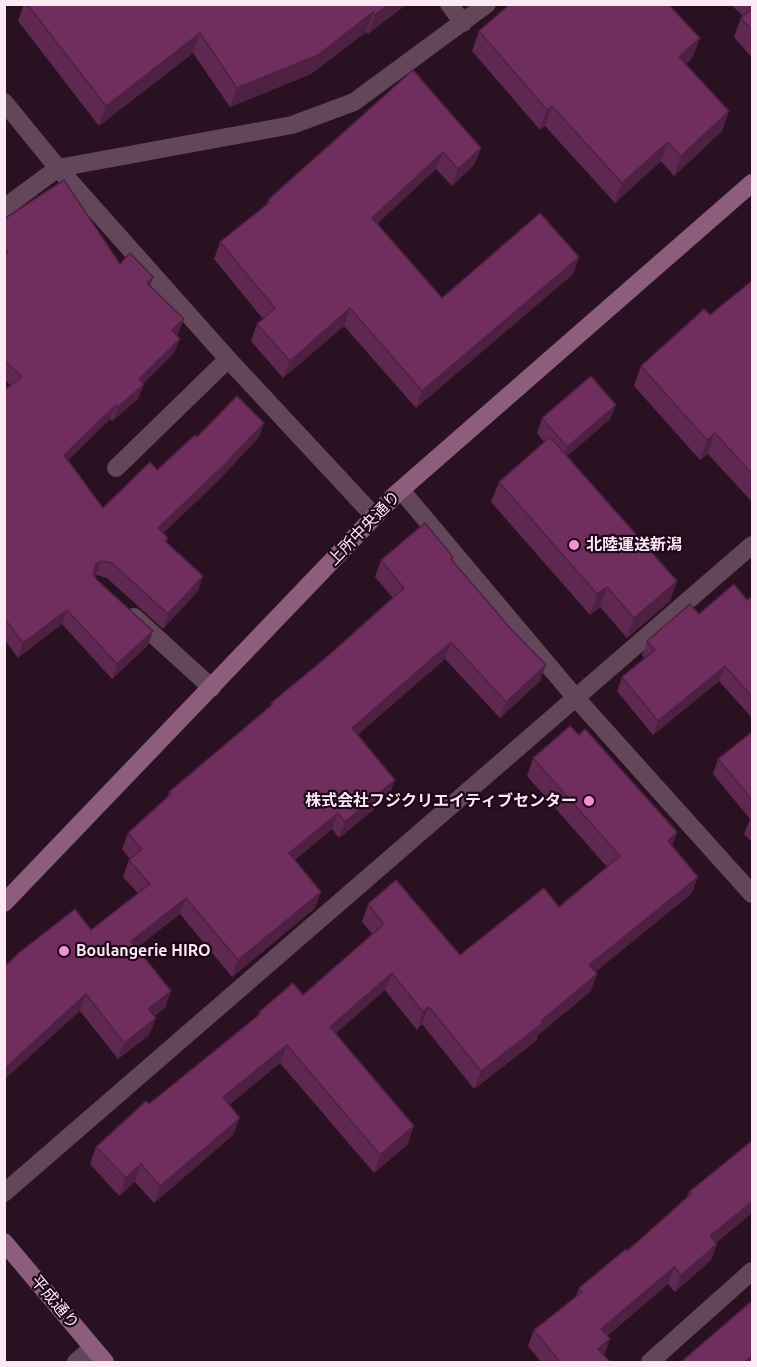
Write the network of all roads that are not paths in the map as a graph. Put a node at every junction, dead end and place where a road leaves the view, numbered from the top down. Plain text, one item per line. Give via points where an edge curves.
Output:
1 (449, 4) edge
2 (487, 4) edge
3 (464, 23) junction
4 (4, 102) edge
5 (58, 168) junction
6 (753, 183) edge
7 (4, 208) edge
8 (228, 359) junction
9 (116, 468) dead end
10 (400, 490) junction
11 (375, 517) junction
12 (753, 545) edge
13 (125, 609) edge
14 (212, 688) junction
15 (575, 698) junction
16 (753, 894) edge
17 (4, 903) edge
18 (4, 1193) edge
19 (4, 1242) edge
20 (753, 1271) edge
21 (93, 1348) junction
22 (76, 1362) edge
23 (105, 1362) edge
24 (650, 1362) edge

1 - 3 street
2 - 3 street
3 - 5 street via 354,102 292,125
4 - 5 street
5 - 7 street
5 - 8 street
6 - 10 street, 上所中央通り
8 - 9 street
8 - 11 street
10 - 11 street, 上所中央通り
10 - 15 street
11 - 14 street, 上所中央通り
12 - 15 street
13 - 14 street
14 - 17 street, 上所中央通り
15 - 16 street
15 - 18 street
19 - 21 street, 平成通り
20 - 24 street
21 - 22 street
21 - 23 street, 平成通り

